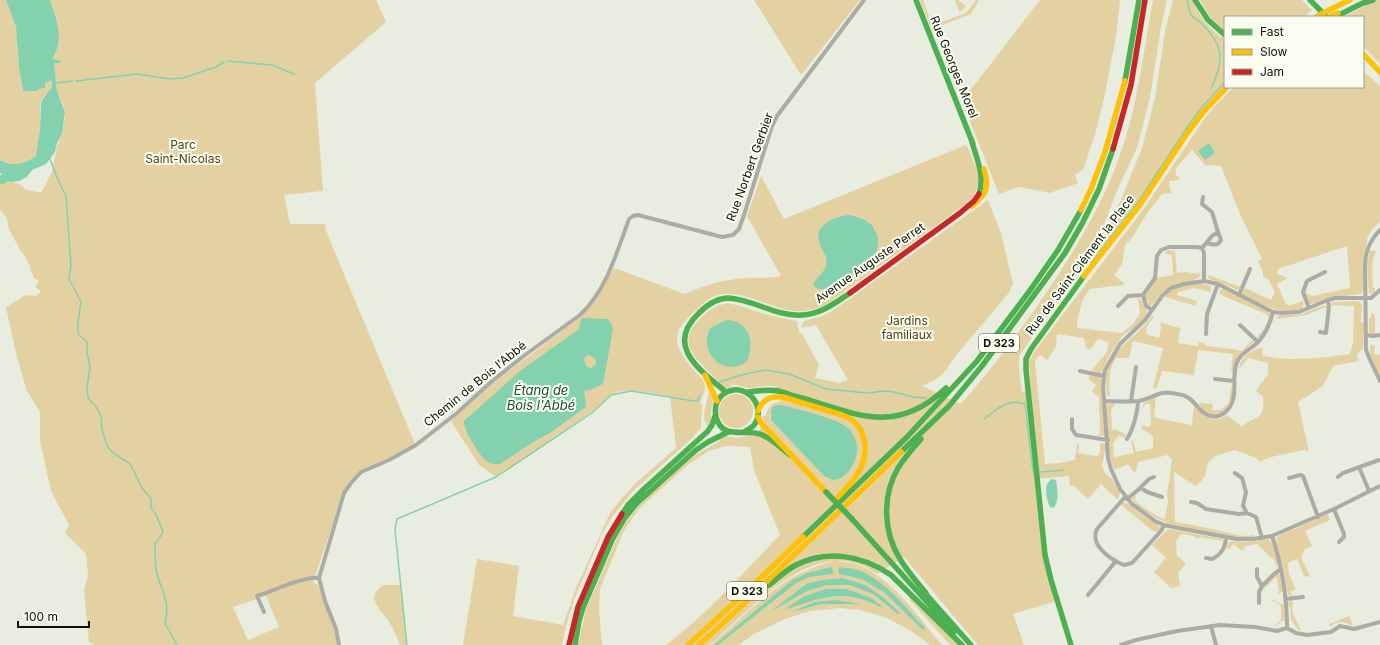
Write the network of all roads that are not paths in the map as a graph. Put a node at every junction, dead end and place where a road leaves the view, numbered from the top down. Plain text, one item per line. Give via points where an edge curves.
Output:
1 (864, 0) edge
2 (916, 0) edge
3 (1139, 0) edge
4 (1145, 0) edge
5 (1195, 0) edge
6 (1310, 0) edge
7 (1350, 0) edge
8 (1363, 0) edge
9 (1373, 0) edge
10 (1336, 13) edge
11 (1321, 16) edge
12 (1327, 16) edge
13 (1224, 34) edge
14 (1364, 55) edge
15 (1380, 72) edge
16 (1226, 88) edge
17 (983, 191) joint
18 (1203, 197) dead end
19 (1380, 230) edge
20 (1218, 232) junction
21 (722, 237) joint
22 (1207, 243) junction
23 (1202, 248) junction
24 (1250, 269) dead end
25 (1325, 272) dead end
26 (1204, 282) junction
27 (1218, 284) junction
28 (1380, 290) edge
29 (1239, 294) junction
30 (1143, 295) junction
31 (1366, 298) junction
32 (1328, 300) junction
33 (1118, 306) dead end
34 (1309, 308) junction
35 (1152, 310) junction
36 (1273, 312) junction
37 (1240, 326) dead end
38 (1320, 332) dead end
39 (1206, 334) dead end
40 (1366, 335) junction
41 (1380, 335) edge
42 (1258, 342) junction
43 (1136, 366) dead end
44 (1080, 371) dead end
45 (967, 372) junction
46 (704, 374) junction
47 (1104, 376) junction
48 (1215, 379) dead end
49 (1234, 381) junction
50 (1380, 381) edge
51 (726, 392) junction
52 (748, 392) junction
53 (1105, 400) junction
54 (717, 401) junction
55 (1131, 401) junction
56 (1138, 401) junction
57 (758, 414) junction
58 (715, 416) junction
59 (1072, 419) dead end
60 (934, 422) junction
61 (728, 432) junction
62 (744, 432) junction
63 (1127, 439) dead end
64 (1108, 440) junction
65 (790, 455) junction
66 (1379, 460) edge
67 (1359, 467) junction
68 (1235, 473) dead end
69 (1154, 477) dead end
70 (1338, 477) dead end
71 (1289, 478) dead end
72 (1380, 486) edge
73 (1141, 488) junction
74 (1369, 491) junction
75 (1162, 497) dead end
76 (1126, 498) junction
77 (1191, 502) dead end
78 (1334, 509) junction
79 (1247, 513) junction
80 (1318, 517) junction
81 (1164, 525) junction
82 (805, 536) junction
83 (1272, 536) junction
84 (1226, 537) junction
85 (1262, 538) junction
86 (1339, 542) dead end
87 (1206, 558) dead end
88 (890, 560) junction
89 (1116, 561) junction
90 (1257, 569) dead end
91 (1281, 569) junction
92 (319, 578) junction
93 (1262, 586) junction
94 (926, 593) junction
95 (1088, 595) dead end
96 (1303, 597) dead end
97 (1286, 599) junction
98 (1259, 603) dead end
99 (264, 612) dead end
100 (733, 614) junction
101 (1380, 622) edge
102 (1211, 626) junction
103 (1287, 628) junction
104 (1131, 643) edge
105 (339, 645) edge
106 (569, 645) edge
107 (575, 645) edge
108 (688, 645) edge
109 (699, 645) edge
110 (962, 645) edge
111 (965, 645) edge
112 (971, 645) edge
113 (1071, 645) edge
114 (1121, 645) edge
115 (1216, 645) edge

1 - 21 street, Rue Norbert Gerbier via 777,116 738,229 733,235
2 - 17 main road, Rue Georges Morel via 972,142 982,171
3 - 45 main road, D 323 via 1125,83 1106,152 1091,189 1058,250
4 - 60 main road, D 323 via 1125,112 1099,189 1083,222 1065,253 982,366
5 - 13 main road via 1200,10
6 - 12 main road
7 - 10 main road
8 - 10 main road
9 - 10 main road
10 - 11 main road, bridge
14 - 15 main road
16 - 113 main road, Rue de Saint-Clément la Place via 1188,132 1145,197 1052,319 1026,359 1045,555
17 - 46 main road, Avenue Auguste Perret via 960,213 823,311 808,316 792,316 737,299 713,302 690,322 684,335 684,348
18 - 20 street via 1202,204 1212,212
19 - 31 street via 1372,240 1365,257
20 - 22 street
20 - 22 street via 1221,240 1219,243
21 - 92 street, Chemin de Bois l'Abbé via 638,215 631,217 603,283 587,309 491,382 416,445 361,472 354,478 344,493
22 - 23 street
23 - 26 street
23 - 30 street via 1169,247 1161,250 1157,256 1155,278
24 - 29 street
25 - 34 street via 1307,281 1303,292
26 - 27 street
26 - 35 street via 1171,288
27 - 29 street
27 - 39 street via 1207,314
28 - 31 street via 1374,297
29 - 36 street
30 - 33 street via 1128,296
30 - 35 street via 1146,306
31 - 32 street
31 - 40 street
32 - 34 street
32 - 38 street via 1326,333
34 - 36 street via 1295,313
35 - 47 street via 1120,344
36 - 42 street via 1268,329
37 - 42 street
40 - 41 street
40 - 50 street via 1367,354
42 - 49 street via 1240,358
43 - 55 street
44 - 47 street
45 - 52 main road via 955,379 925,406 890,418 857,415 778,391
45 - 82 main road, D 323 via 907,437
46 - 51 main road, Avenue Auguste Perret
46 - 54 main road, Avenue Auguste Perret
47 - 53 street
48 - 49 street
49 - 56 street via 1235,393 1232,403 1225,412 1216,416 1204,414 1191,399 1182,395 1162,393
51 - 52 main road via 738,389
51 - 54 main road
52 - 57 main road via 755,400
53 - 55 street
53 - 64 street
54 - 58 main road
55 - 56 street
56 - 63 street
57 - 62 main road via 752,427
57 - 65 main road via 761,423
57 - 82 main road via 766,400 778,397 845,416 862,430 867,450 861,469 818,517
58 - 61 main road
58 - 106 main road via 704,436 644,489 619,518 608,537 578,607
59 - 64 street via 1072,428 1076,435
60 - 94 main road via 900,466 892,482 887,505 888,527 895,549
60 - 100 main road, D 323
61 - 62 main road
61 - 107 main road via 696,450 637,503 624,519 613,538 584,608
62 - 65 main road via 763,435
64 - 76 street via 1111,469
65 - 88 main road, bridge
66 - 67 street
67 - 70 street
67 - 74 street
68 - 79 street via 1242,478 1246,492 1243,506
69 - 73 street via 1148,479
71 - 80 street via 1303,476
72 - 74 street
73 - 75 street
73 - 76 street
74 - 78 street
76 - 81 street via 1146,515
76 - 89 street via 1095,534 1099,547
77 - 79 street via 1206,509
78 - 80 street
78 - 86 street via 1344,534
79 - 85 street via 1256,517
80 - 83 street
81 - 84 street
81 - 89 street via 1132,563 1124,565
82 - 108 main road, D 323
83 - 85 street
83 - 91 street
84 - 85 street via 1242,540
84 - 87 street via 1222,552 1212,559
88 - 94 main road
88 - 111 main road
89 - 95 street
90 - 93 street via 1257,577
91 - 93 street
91 - 97 street
92 - 99 street via 304,579 257,596
92 - 105 street
93 - 98 street
94 - 112 main road
96 - 97 street
97 - 103 street
100 - 109 main road, D 323
100 - 110 main road via 793,567 817,558 858,558 886,571
101 - 103 street via 1354,628 1340,626 1330,632 1307,635 1298,634
102 - 103 street via 1232,625 1277,631
102 - 104 street via 1177,631
102 - 115 street
104 - 114 street

